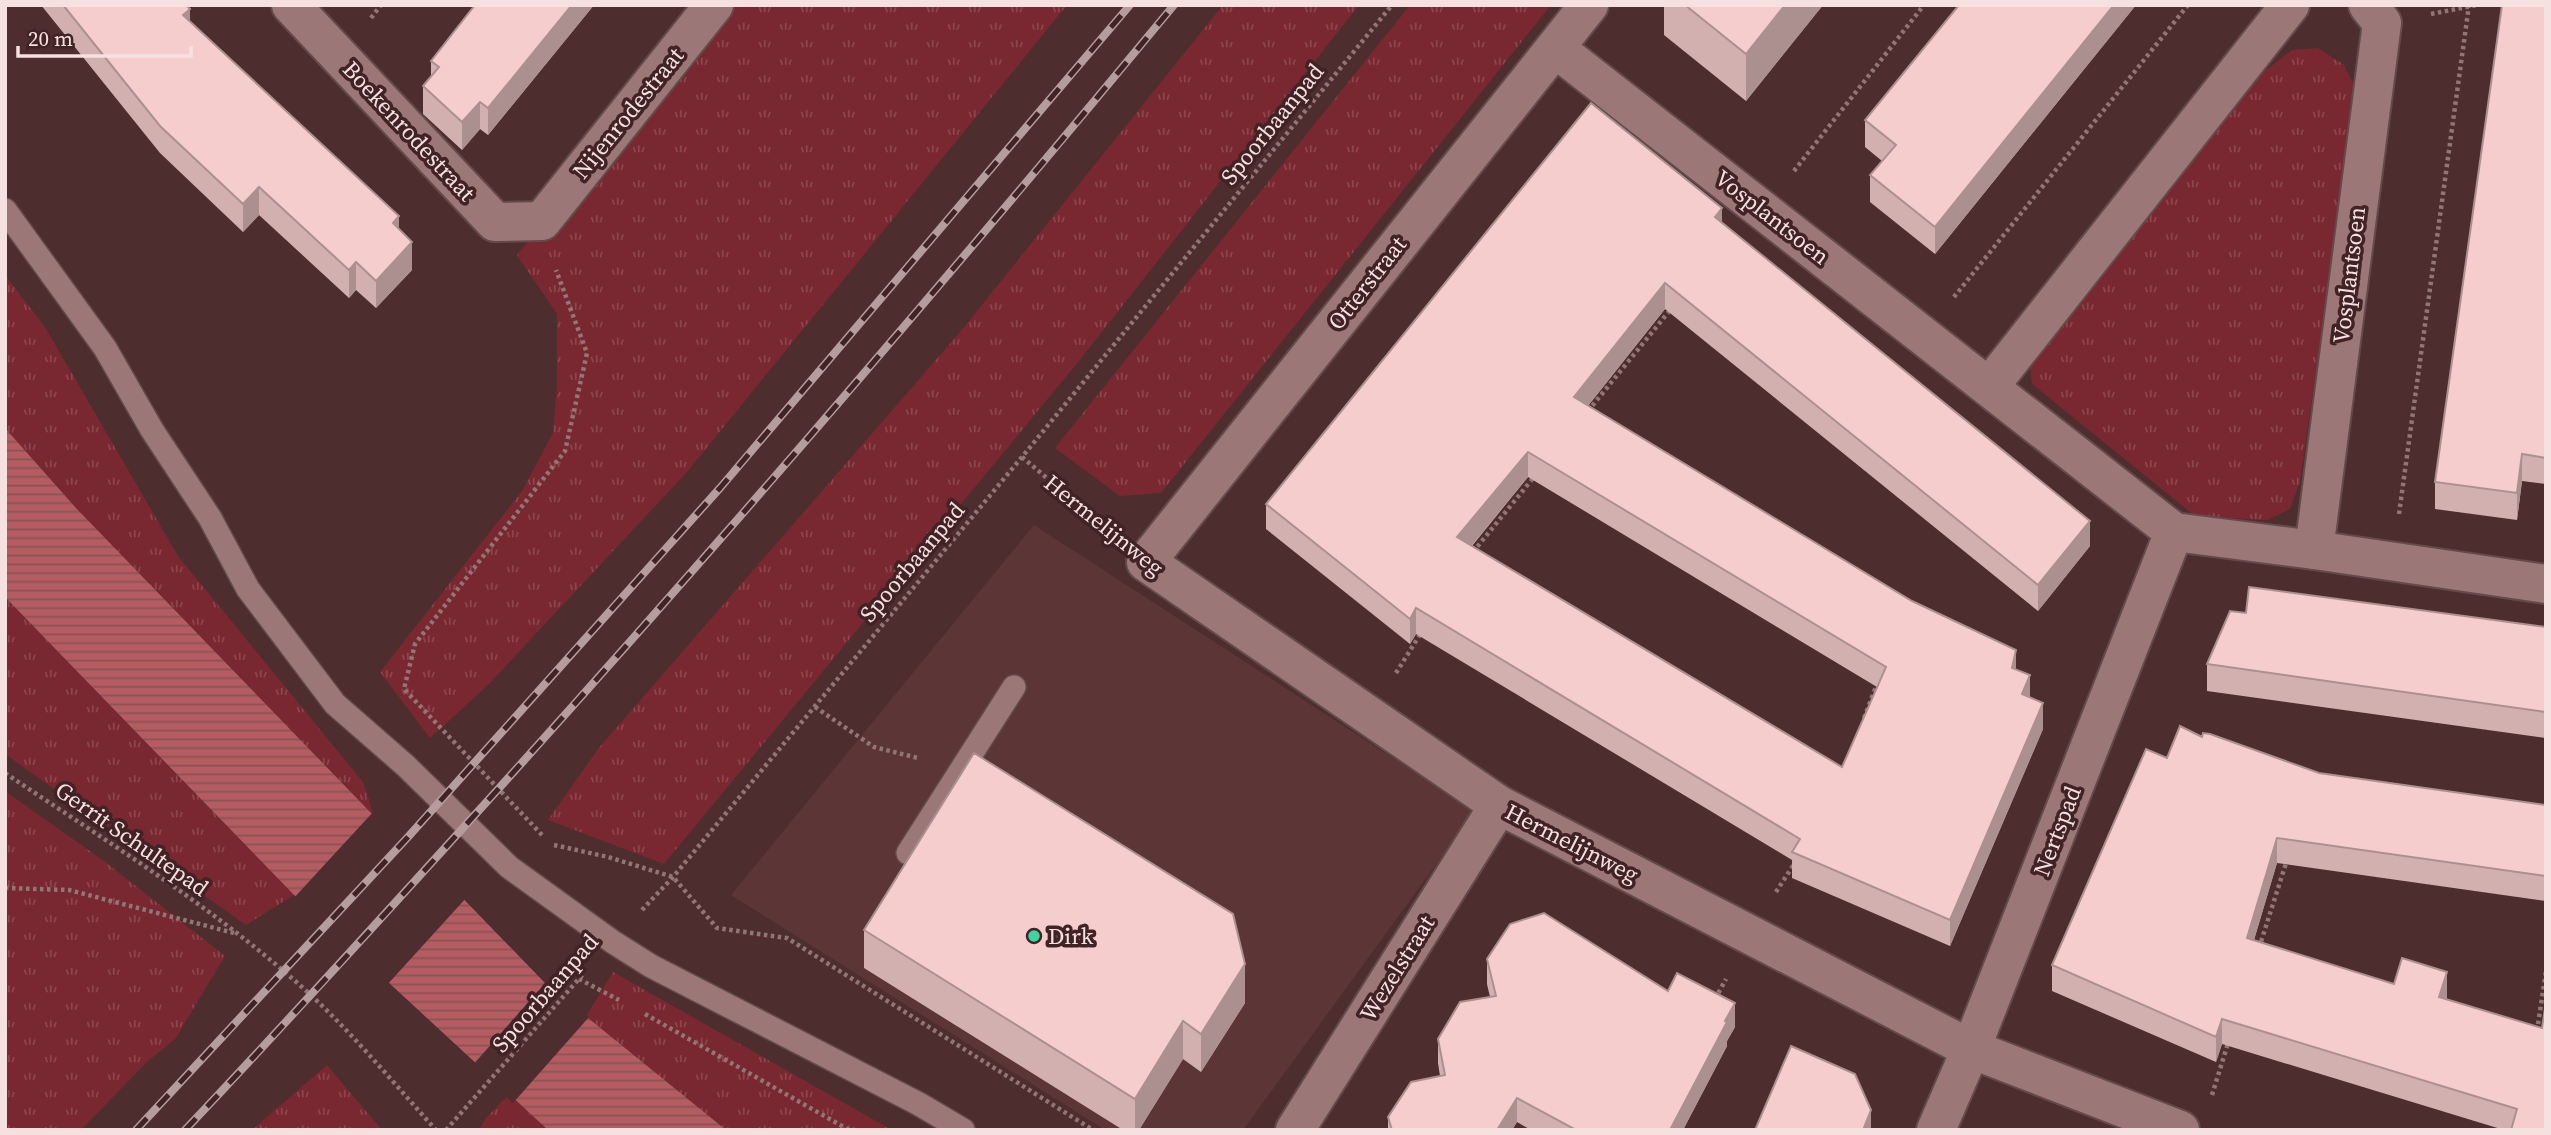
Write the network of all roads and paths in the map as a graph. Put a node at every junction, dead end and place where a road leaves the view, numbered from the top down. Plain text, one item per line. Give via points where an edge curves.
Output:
1 (291, 5) edge
2 (714, 5) edge
3 (1392, 5) edge
4 (1590, 5) edge
5 (1924, 5) edge
6 (2188, 5) edge
7 (2290, 5) edge
8 (2368, 5) edge
9 (2469, 5) edge
10 (1555, 48) junction
11 (5, 210) edge
12 (1763, 211) junction
13 (533, 222) junction
14 (1677, 302) edge
15 (1923, 336) junction
16 (1989, 387) junction
17 (1580, 421) edge
18 (1022, 457) junction
19 (1536, 474) edge
20 (2174, 532) junction
21 (2314, 550) junction
22 (1469, 557) edge
23 (1146, 562) junction
24 (2392, 563) junction
25 (2546, 584) edge
26 (1427, 625) edge
27 (1014, 687) dead end
28 (815, 707) junction
29 (1370, 715) junction
30 (963, 768) junction
31 (5, 773) edge
32 (1499, 805) junction
33 (908, 853) edge
34 (2287, 858) edge
35 (673, 877) junction
36 (5, 888) edge
37 (238, 934) junction
38 (612, 942) junction
39 (2259, 948) edge
40 (2546, 971) edge
41 (579, 979) junction
42 (621, 1001) dead end
43 (633, 1007) dead end
44 (2230, 1039) edge
45 (2536, 1039) edge
46 (1971, 1049) junction
47 (2209, 1104) dead end
48 (436, 1130) edge
49 (446, 1130) edge
50 (849, 1130) edge
51 (963, 1130) edge
52 (1093, 1130) edge
53 (1295, 1130) edge
54 (1936, 1130) edge
55 (2180, 1130) edge

1 - 13 street, Boekenrodestraat via 495,222
2 - 13 street, Nijenrodestraat
3 - 18 path, Spoorbaanpad
4 - 10 street, Otterstraat
5 - 12 path
6 - 15 path
7 - 16 street
8 - 21 street, Vosplantsoen via 2382,23
9 - 24 path
10 - 12 street, Vosplantsoen
10 - 23 street, Otterstraat
11 - 38 lane via 105,348 248,589 335,704 509,867
12 - 15 street, Vosplantsoen
13 - 35 path via 555,266 587,354 565,451 415,644 404,689 551,845
14 - 17 path
15 - 16 street, Vosplantsoen
16 - 20 street, Vosplantsoen
18 - 23 path, Hermelijnweg
18 - 28 path, Spoorbaanpad
19 - 22 path
20 - 21 street
20 - 46 street, Nertspad
21 - 24 street
23 - 29 street, Hermelijnweg
24 - 25 street
26 - 29 path
27 - 30 lane
28 - 30 path via 873,747
28 - 35 path, Spoorbaanpad
29 - 32 street, Hermelijnweg
30 - 33 lane
31 - 37 path, Gerrit Schultepad
32 - 46 street, Hermelijnweg
32 - 53 street, Wezelstraat
34 - 39 path
35 - 38 path, Spoorbaanpad
35 - 52 path via 716,928 787,938
36 - 37 path, Gerrit Schultepad via 69,890
37 - 48 path, Gerrit Schultepad via 296,981
38 - 41 path, Spoorbaanpad
38 - 51 lane
40 - 45 path
41 - 42 path
41 - 49 path, Spoorbaanpad
43 - 50 path
44 - 47 path
46 - 54 street, Nertspad
46 - 55 street, Hermelijnweg

